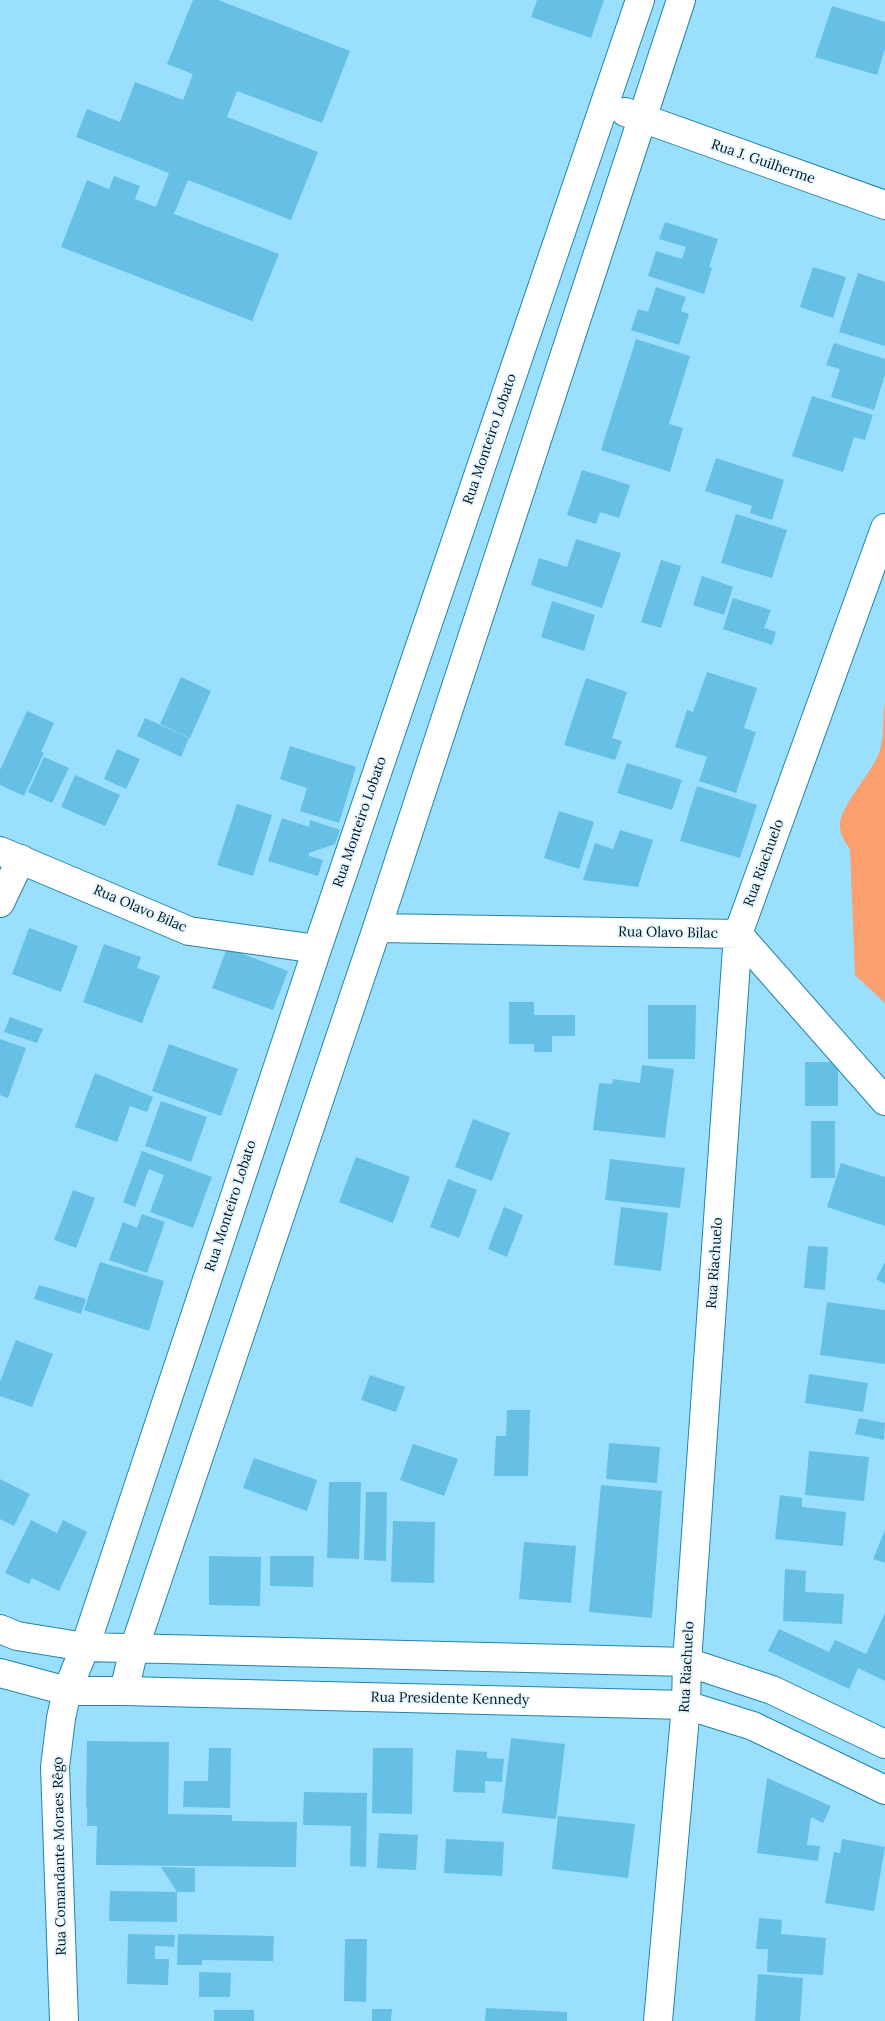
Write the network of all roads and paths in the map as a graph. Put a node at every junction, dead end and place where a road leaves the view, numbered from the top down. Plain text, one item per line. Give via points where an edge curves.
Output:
1 (640, 0) edge
2 (681, 0) edge
3 (605, 104) junction
4 (642, 119) junction
5 (885, 205) edge
6 (506, 392) junction
7 (548, 404) junction
8 (885, 528) edge
9 (10, 855) edge
10 (0, 903) edge
11 (376, 928) junction
12 (738, 934) junction
13 (317, 949) junction
14 (885, 1101) edge
15 (0, 1629) edge
16 (85, 1647) junction
17 (134, 1649) junction
18 (687, 1662) junction
19 (0, 1673) edge
20 (68, 1691) junction
21 (124, 1691) junction
22 (686, 1705) junction
23 (885, 1744) edge
24 (885, 1790) edge
25 (64, 2021) edge
26 (658, 2021) edge

1 - 3 street, Rua Monteiro Lobato
2 - 4 street
3 - 4 street, Rua J. Guilherme
3 - 6 street, Rua Monteiro Lobato
4 - 5 street, Rua J. Guilherme
4 - 7 street
6 - 7 street
6 - 13 street, Rua Monteiro Lobato
7 - 11 street
8 - 12 street, Rua Riachuelo
9 - 10 street
9 - 13 street, Rua Olavo Bilac via 189,931
11 - 12 street, Rua Olavo Bilac
11 - 17 street
12 - 14 street, Rua Olavo Bilac
12 - 18 street, Rua Riachuelo
13 - 16 street, Rua Monteiro Lobato
15 - 16 street via 17,1636
16 - 17 street
16 - 20 street, Rua Monteiro Lobato
17 - 18 street
17 - 21 street
18 - 22 street, Rua Riachuelo
18 - 23 street via 772,1690
19 - 20 street, Rua Presidente Kennedy
20 - 21 street, Rua Presidente Kennedy
20 - 25 street, Rua Comandante Moraes Rêgo via 55,1767
21 - 22 street, Rua Presidente Kennedy
22 - 24 street, Rua Presidente Kennedy via 754,1726
22 - 26 street, Rua Riachuelo

